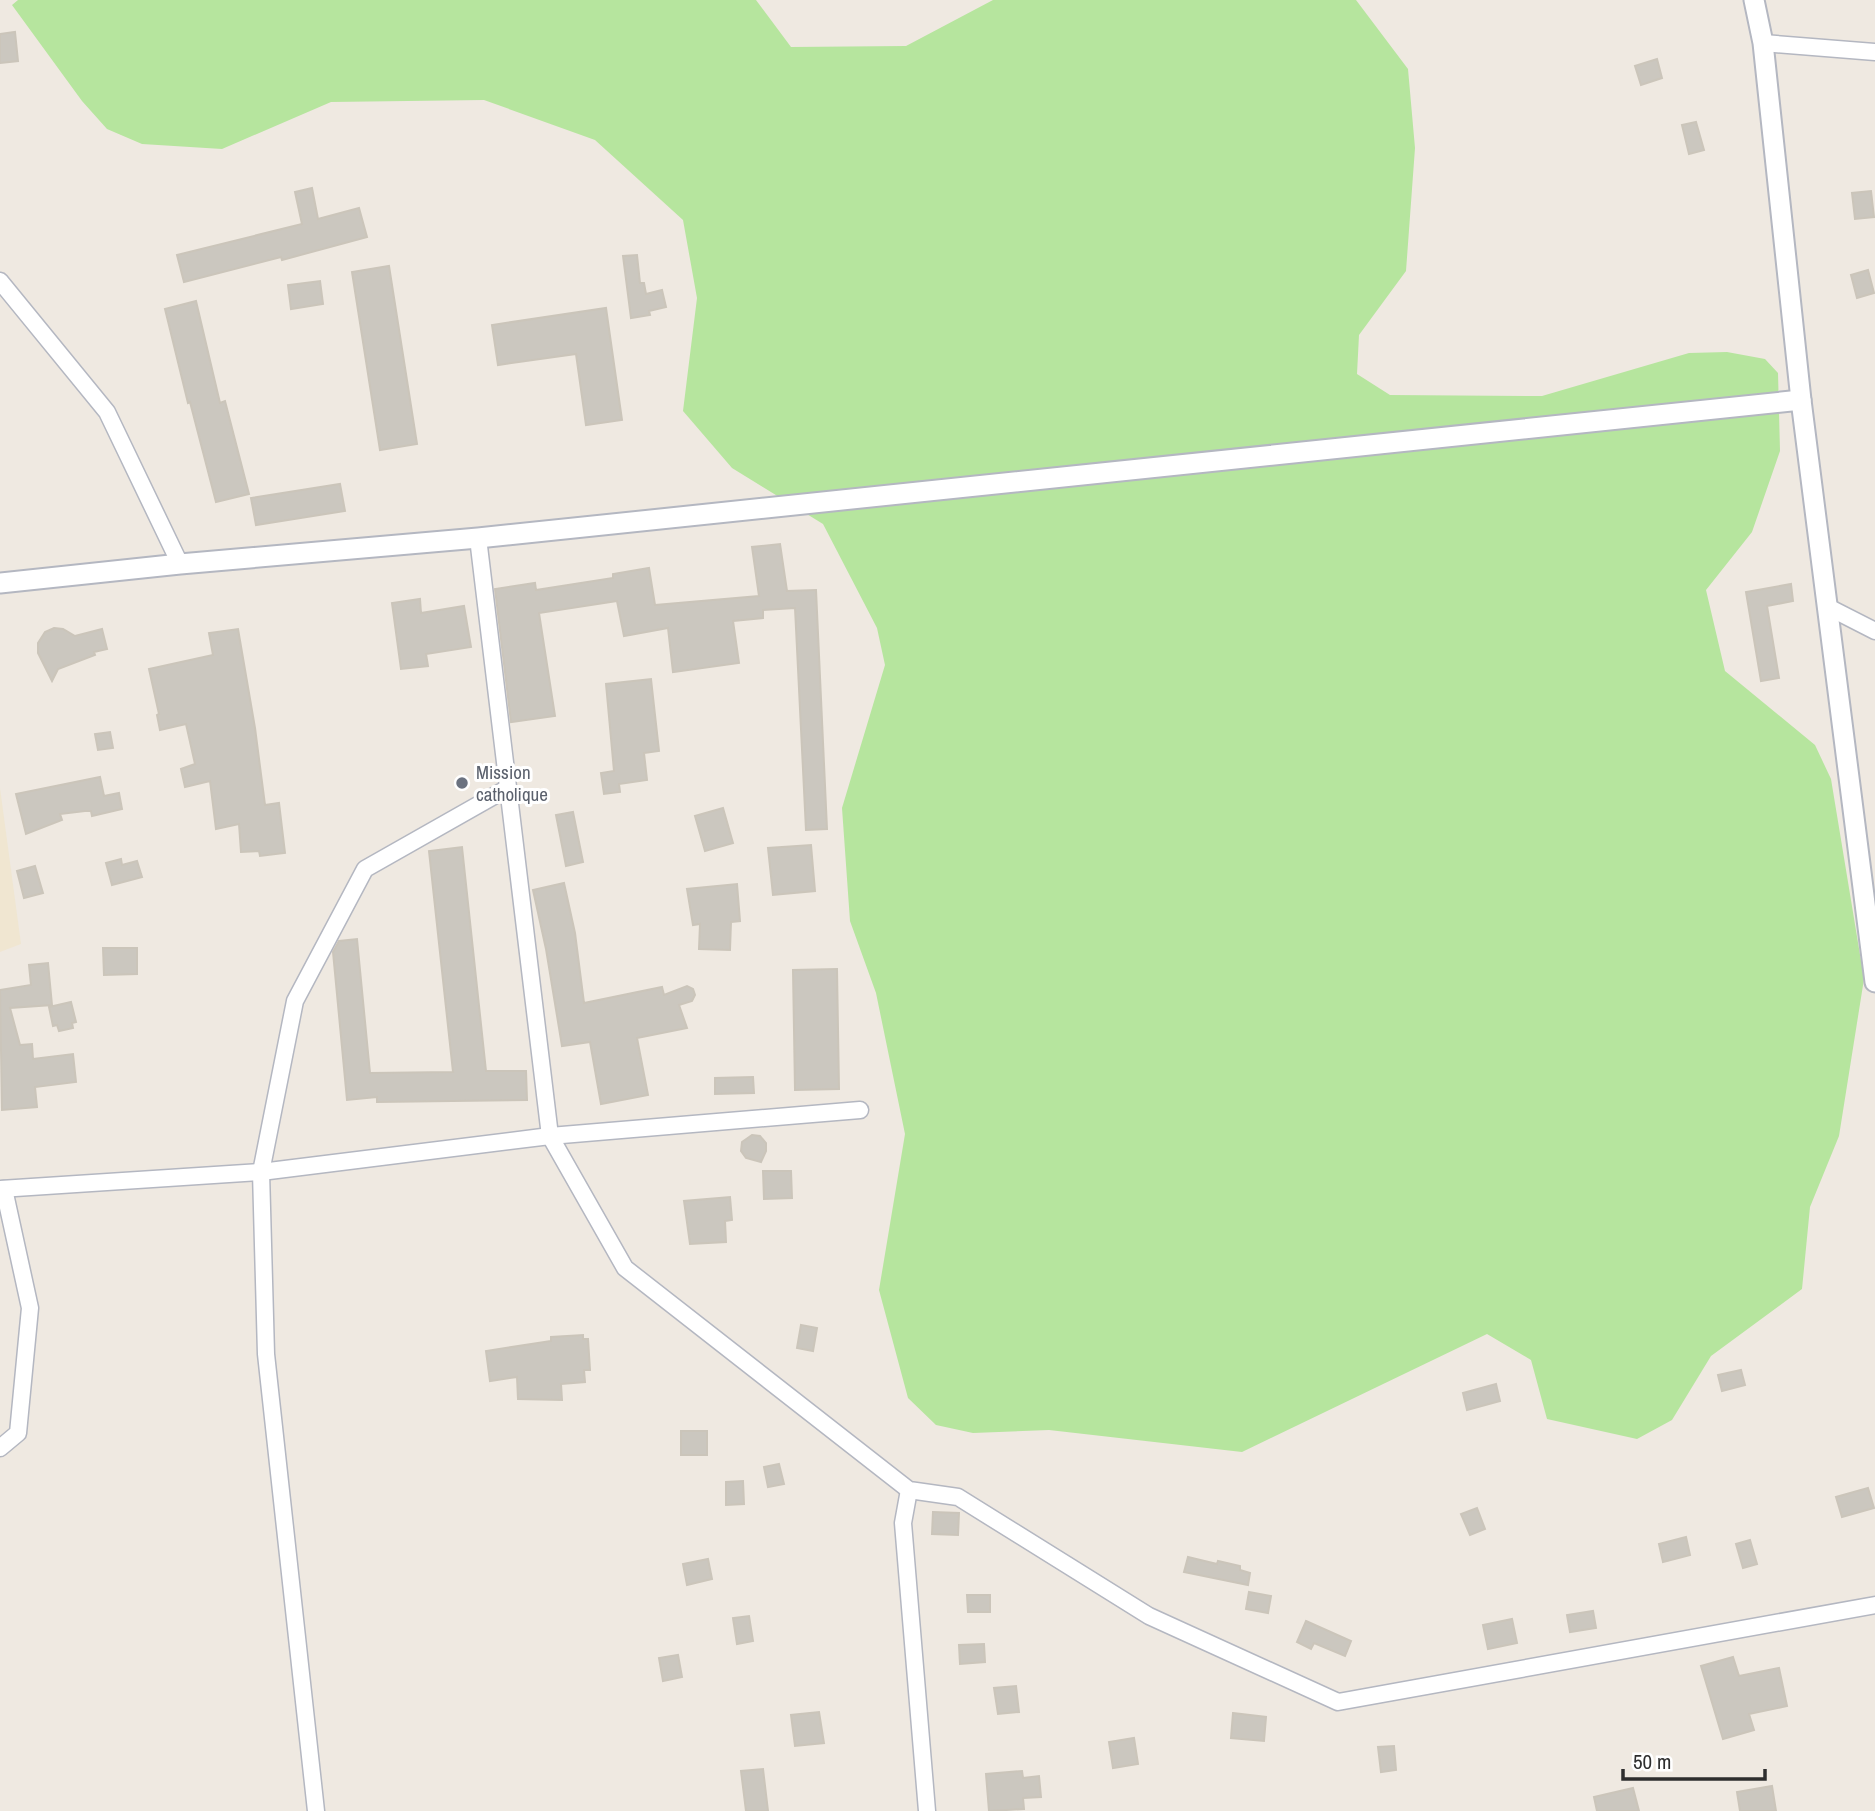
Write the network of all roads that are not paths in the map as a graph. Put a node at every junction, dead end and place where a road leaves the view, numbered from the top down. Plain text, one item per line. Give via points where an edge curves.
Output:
1 (1754, 0) edge
2 (1763, 43) junction
3 (1875, 52) edge
4 (0, 281) edge
5 (1801, 400) junction
6 (478, 538) junction
7 (180, 564) junction
8 (0, 583) edge
9 (1828, 607) junction
10 (1875, 631) edge
11 (508, 788) junction
12 (1875, 982) edge
13 (860, 1110) dead end
14 (550, 1136) junction
15 (261, 1172) junction
16 (2, 1189) edge
17 (0, 1448) edge
18 (909, 1490) junction
19 (1875, 1605) edge
20 (316, 1811) edge
21 (927, 1811) edge

1 - 2 street
2 - 3 street
2 - 5 street
4 - 7 street via 107,412
5 - 6 street
5 - 9 street
6 - 7 street
6 - 11 street
7 - 8 street
9 - 10 street
9 - 12 street
11 - 14 street
11 - 15 street via 365,869 295,1001
13 - 14 street
14 - 15 street
14 - 18 street via 625,1268
15 - 16 street
15 - 20 street via 266,1354
16 - 17 street via 30,1308 18,1433
18 - 19 street via 958,1497 1149,1616 1338,1702
18 - 21 street via 903,1523

